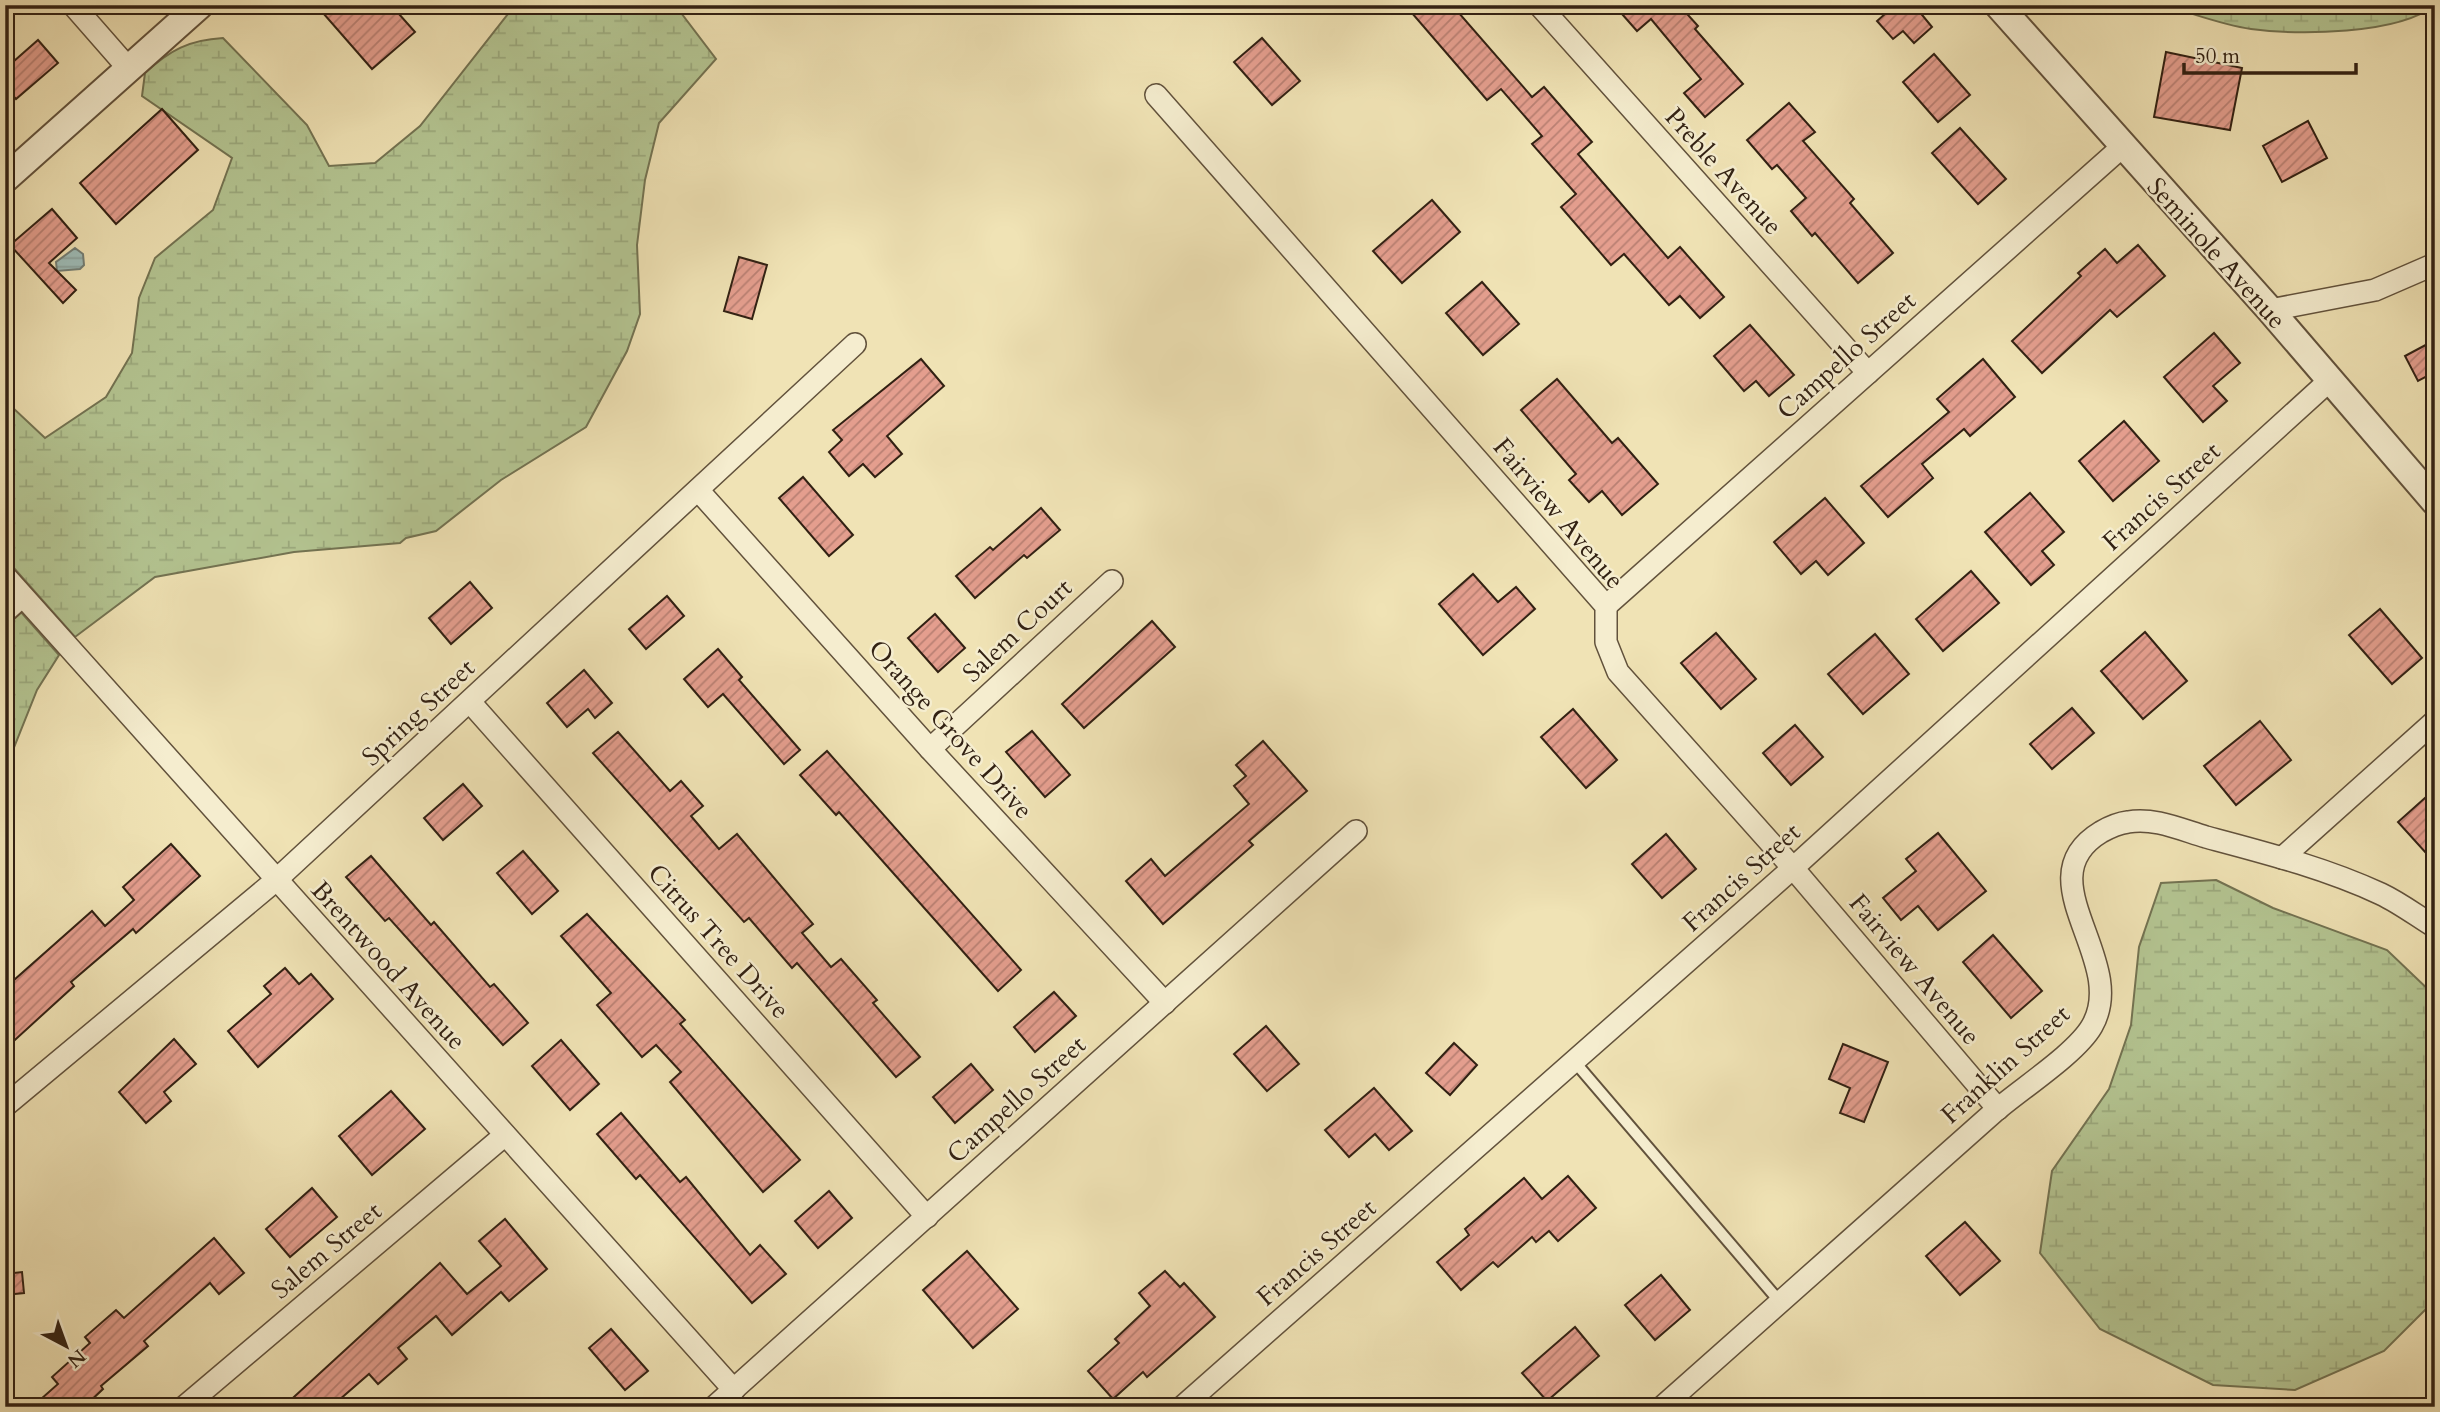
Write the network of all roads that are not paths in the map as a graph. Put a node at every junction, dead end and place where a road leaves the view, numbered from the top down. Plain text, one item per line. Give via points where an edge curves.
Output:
1 (74, 5) edge
2 (200, 5) edge
3 (1539, 5) edge
4 (1998, 5) edge
5 (129, 69) junction
6 (1156, 95) dead end
7 (2122, 146) junction
8 (5, 179) edge
9 (2435, 264) edge
10 (2270, 310) junction
11 (856, 344) dead end
12 (1868, 373) junction
13 (2329, 380) junction
14 (698, 490) junction
15 (2435, 502) edge
16 (5, 576) edge
17 (1112, 581) dead end
18 (26, 600) junction
19 (1606, 606) junction
20 (5, 619) edge
21 (470, 702) junction
22 (2435, 721) edge
23 (930, 749) junction
24 (1356, 831) dead end
25 (2282, 858) junction
26 (1793, 868) junction
27 (275, 881) junction
28 (2435, 927) edge
29 (1164, 1003) junction
30 (1574, 1061) junction
31 (5, 1106) edge
32 (1998, 1109) junction
33 (505, 1135) junction
34 (927, 1217) junction
35 (1780, 1302) junction
36 (734, 1390) junction
37 (184, 1407) edge
38 (714, 1407) edge
39 (1182, 1407) edge
40 (1662, 1407) edge

1 - 5 street
2 - 5 street
3 - 12 street, Preble Avenue
4 - 7 street, Seminole Avenue
5 - 8 street
6 - 19 street, Fairview Avenue
7 - 10 street, Seminole Avenue
7 - 12 street, Campello Street
9 - 10 street via 2375,290
10 - 13 street, Seminole Avenue
11 - 14 street, Spring Street
12 - 19 street, Campello Street
13 - 15 street, Seminole Avenue
13 - 26 street, Francis Street
14 - 21 street, Spring Street
14 - 23 street, Orange Grove Drive
16 - 18 street, Brentwood Avenue
17 - 23 street, Salem Court
18 - 20 lane
18 - 27 street, Brentwood Avenue
19 - 26 street, Fairview Avenue via 1606,642 1618,672
21 - 27 street, Spring Street
21 - 34 street, Citrus Tree Drive
22 - 25 street
23 - 29 street, Orange Grove Drive
24 - 29 street, Campello Street
25 - 28 street, Franklin Street via 2341,876
25 - 32 street, Franklin Street via 2155,822 2128,822 2102,831 2084,846 2072,864 2070,882 2100,971 2101,997 2092,1026
26 - 30 street, Francis Street
26 - 32 street, Fairview Avenue
27 - 31 street, Spring Street
27 - 33 street, Brentwood Avenue
29 - 34 street, Campello Street
30 - 35 lane
30 - 39 street, Francis Street
32 - 35 street, Franklin Street
33 - 36 street, Brentwood Avenue
33 - 37 street, Salem Street
34 - 36 street, Campello Street
35 - 40 street, Franklin Street
36 - 38 street, Campello Street

